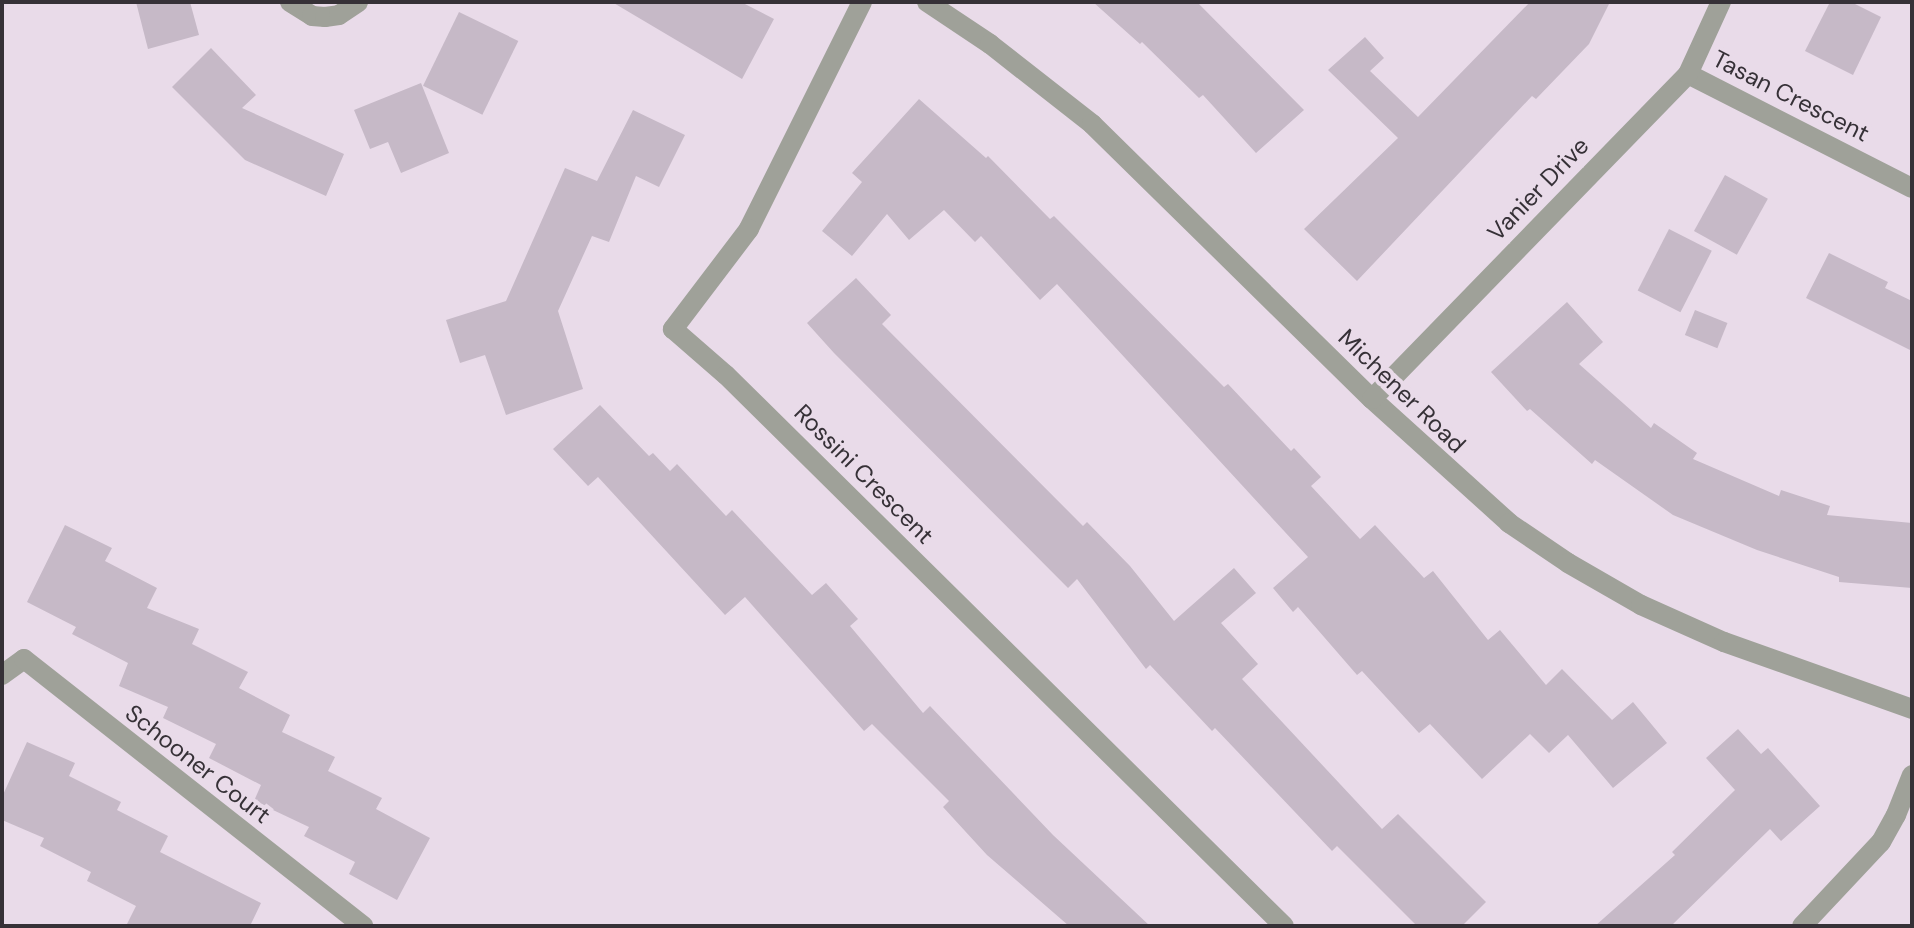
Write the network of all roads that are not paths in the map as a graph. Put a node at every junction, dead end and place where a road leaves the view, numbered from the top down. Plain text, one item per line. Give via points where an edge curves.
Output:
1 (290, 2) edge
2 (358, 2) edge
3 (862, 2) edge
4 (927, 2) edge
5 (1721, 2) edge
6 (1688, 74) junction
7 (1912, 188) edge
8 (1372, 399) junction
9 (2, 675) edge
10 (1912, 709) edge
11 (1912, 775) edge
12 (363, 926) edge
13 (1284, 926) edge
14 (1802, 926) edge

1 - 2 street via 312,16 325,17
3 - 13 street, Rossini Crescent via 749,229 673,329 726,375
4 - 8 street, Michener Road via 1092,124
5 - 6 street, Vanier Drive
6 - 7 street, Tasan Crescent
6 - 8 street, Vanier Drive
8 - 10 street, Michener Road via 1509,523 1604,584 1724,642
9 - 12 street, Schooner Court via 24,659
11 - 14 street via 1881,842

